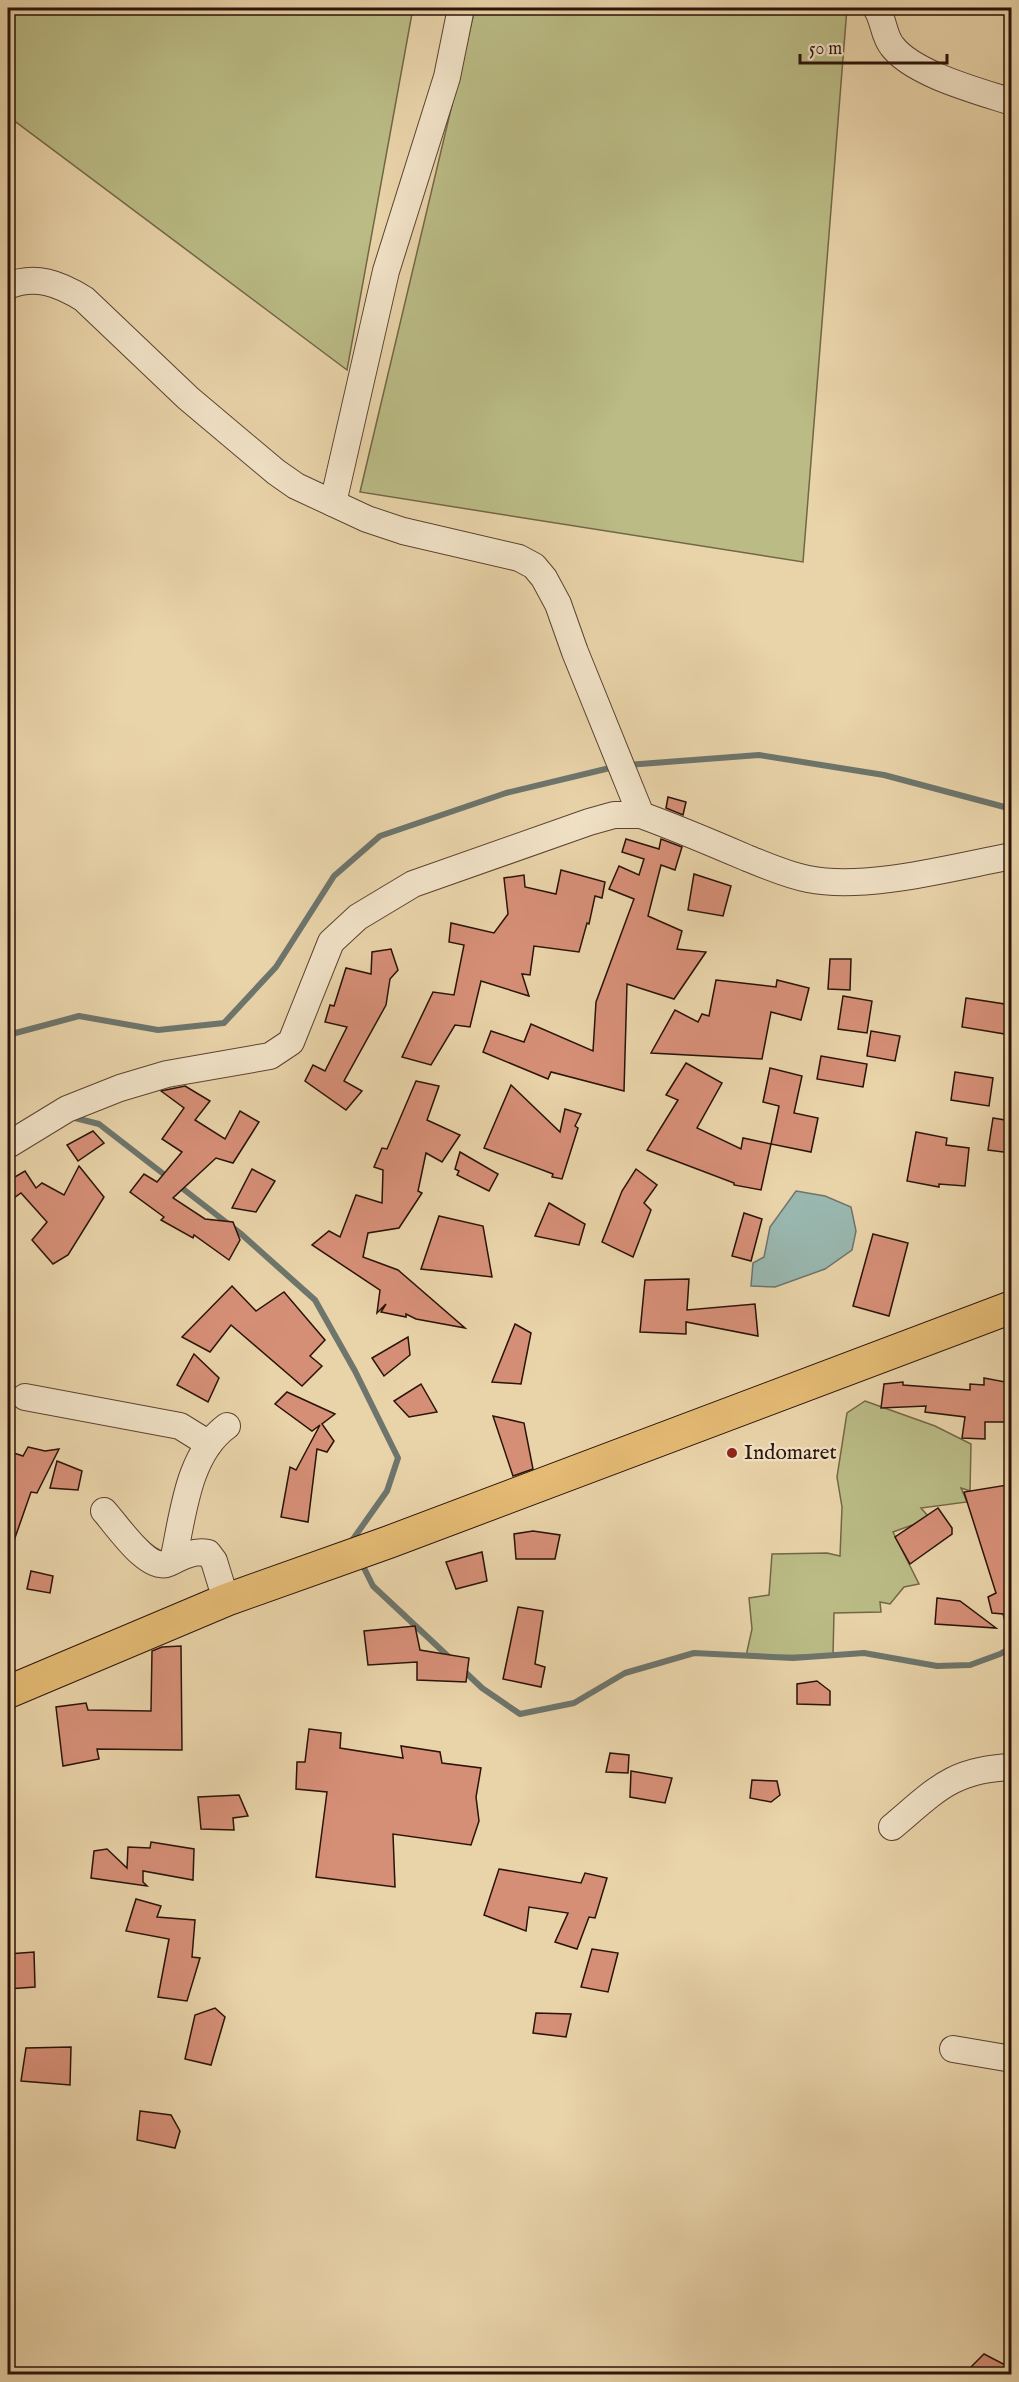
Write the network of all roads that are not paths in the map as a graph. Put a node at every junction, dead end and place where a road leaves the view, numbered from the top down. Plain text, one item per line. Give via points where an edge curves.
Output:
1 (462, 8) edge
2 (876, 8) edge
3 (1011, 102) edge
4 (8, 286) edge
5 (333, 503) junction
6 (641, 815) junction
7 (1011, 856) edge
8 (8, 1145) edge
9 (1011, 1307) edge
10 (25, 1397) dead end
11 (227, 1426) dead end
12 (209, 1444) junction
13 (104, 1511) dead end
14 (173, 1561) junction
15 (226, 1600) junction
16 (8, 1692) edge
17 (1011, 1767) edge
18 (892, 1827) dead end
19 (953, 2049) dead end
20 (1011, 2059) edge

1 - 5 street via 447,78 386,271
2 - 3 street via 891,45 906,60 952,82
4 - 5 street via 28,280 47,281 84,298 188,398 276,472
5 - 6 street via 403,531 519,558 534,566 558,604
6 - 7 street via 774,869 825,882 919,874
6 - 8 street via 614,815 589,822 412,884 358,917 331,942 291,1042 270,1056 167,1074 120,1088 67,1108
9 - 15 main road
10 - 12 street via 180,1426
11 - 12 street
12 - 14 street via 191,1485
13 - 14 street via 142,1556 158,1565
14 - 15 street via 191,1553 208,1552
15 - 16 main road
17 - 18 street via 969,1772 948,1781
19 - 20 street

